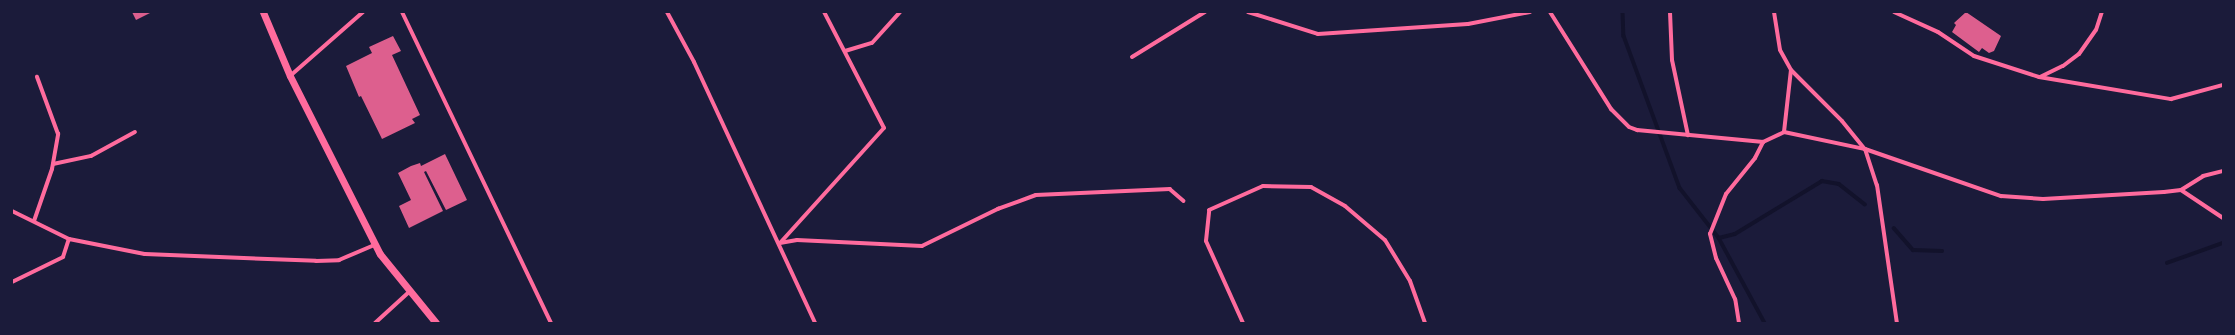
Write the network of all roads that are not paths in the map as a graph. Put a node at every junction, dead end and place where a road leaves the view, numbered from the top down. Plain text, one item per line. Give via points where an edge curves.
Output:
1 (263, 12) edge
2 (363, 12) edge
3 (402, 12) edge
4 (667, 12) edge
5 (824, 12) edge
6 (900, 12) edge
7 (1205, 12) edge
8 (1248, 12) edge
9 (1530, 12) edge
10 (1550, 12) edge
11 (1670, 12) edge
12 (1774, 12) edge
13 (1894, 12) edge
14 (2102, 12) edge
15 (845, 51) junction
16 (1132, 57) dead end
17 (1791, 70) junction
18 (290, 76) junction
19 (37, 77) dead end
20 (2039, 77) junction
21 (2223, 85) edge
22 (135, 132) dead end
23 (1784, 132) junction
24 (1688, 136) junction
25 (1763, 142) junction
26 (1865, 149) junction
27 (53, 164) junction
28 (2223, 171) edge
29 (2181, 190) junction
30 (1184, 202) dead end
31 (12, 211) edge
32 (2223, 218) edge
33 (34, 221) junction
34 (69, 238) junction
35 (780, 243) junction
36 (375, 245) junction
37 (12, 282) edge
38 (409, 292) junction
39 (375, 323) edge
40 (436, 323) edge
41 (551, 323) edge
42 (816, 323) edge
43 (1243, 323) edge
44 (1424, 323) edge
45 (1739, 323) edge
46 (1897, 323) edge

1 - 18 street
2 - 18 street
3 - 41 street
4 - 35 street via 694,62
5 - 15 street
6 - 15 street via 872,43
7 - 16 street
8 - 9 street via 1318,34 1468,24
10 - 24 street via 1611,109 1628,127
11 - 24 street via 1672,60
12 - 17 street via 1780,50
13 - 20 street via 1938,32 1974,56
14 - 20 street via 2096,30 2079,54 2063,66
15 - 35 street via 884,128
17 - 23 street
17 - 26 street via 1842,121
18 - 36 street
19 - 27 street via 58,134
20 - 21 street via 2171,99
22 - 27 street via 91,156
23 - 25 street
23 - 26 street
24 - 25 street
25 - 45 street via 1755,158 1726,194 1710,234 1716,258 1734,299
26 - 29 street via 2001,196 2043,199
26 - 46 street via 1877,185
27 - 33 street
28 - 29 street via 2203,176
29 - 32 street
30 - 35 street via 1170,189 1036,195 998,209 922,246 797,240
31 - 33 street
33 - 34 street
34 - 36 street via 145,254 288,262 339,260
34 - 37 street via 63,257
35 - 42 street
36 - 38 street
38 - 39 street
38 - 40 street
43 - 44 street via 1206,241 1209,210 1263,186 1311,187 1345,206 1385,240 1410,281

